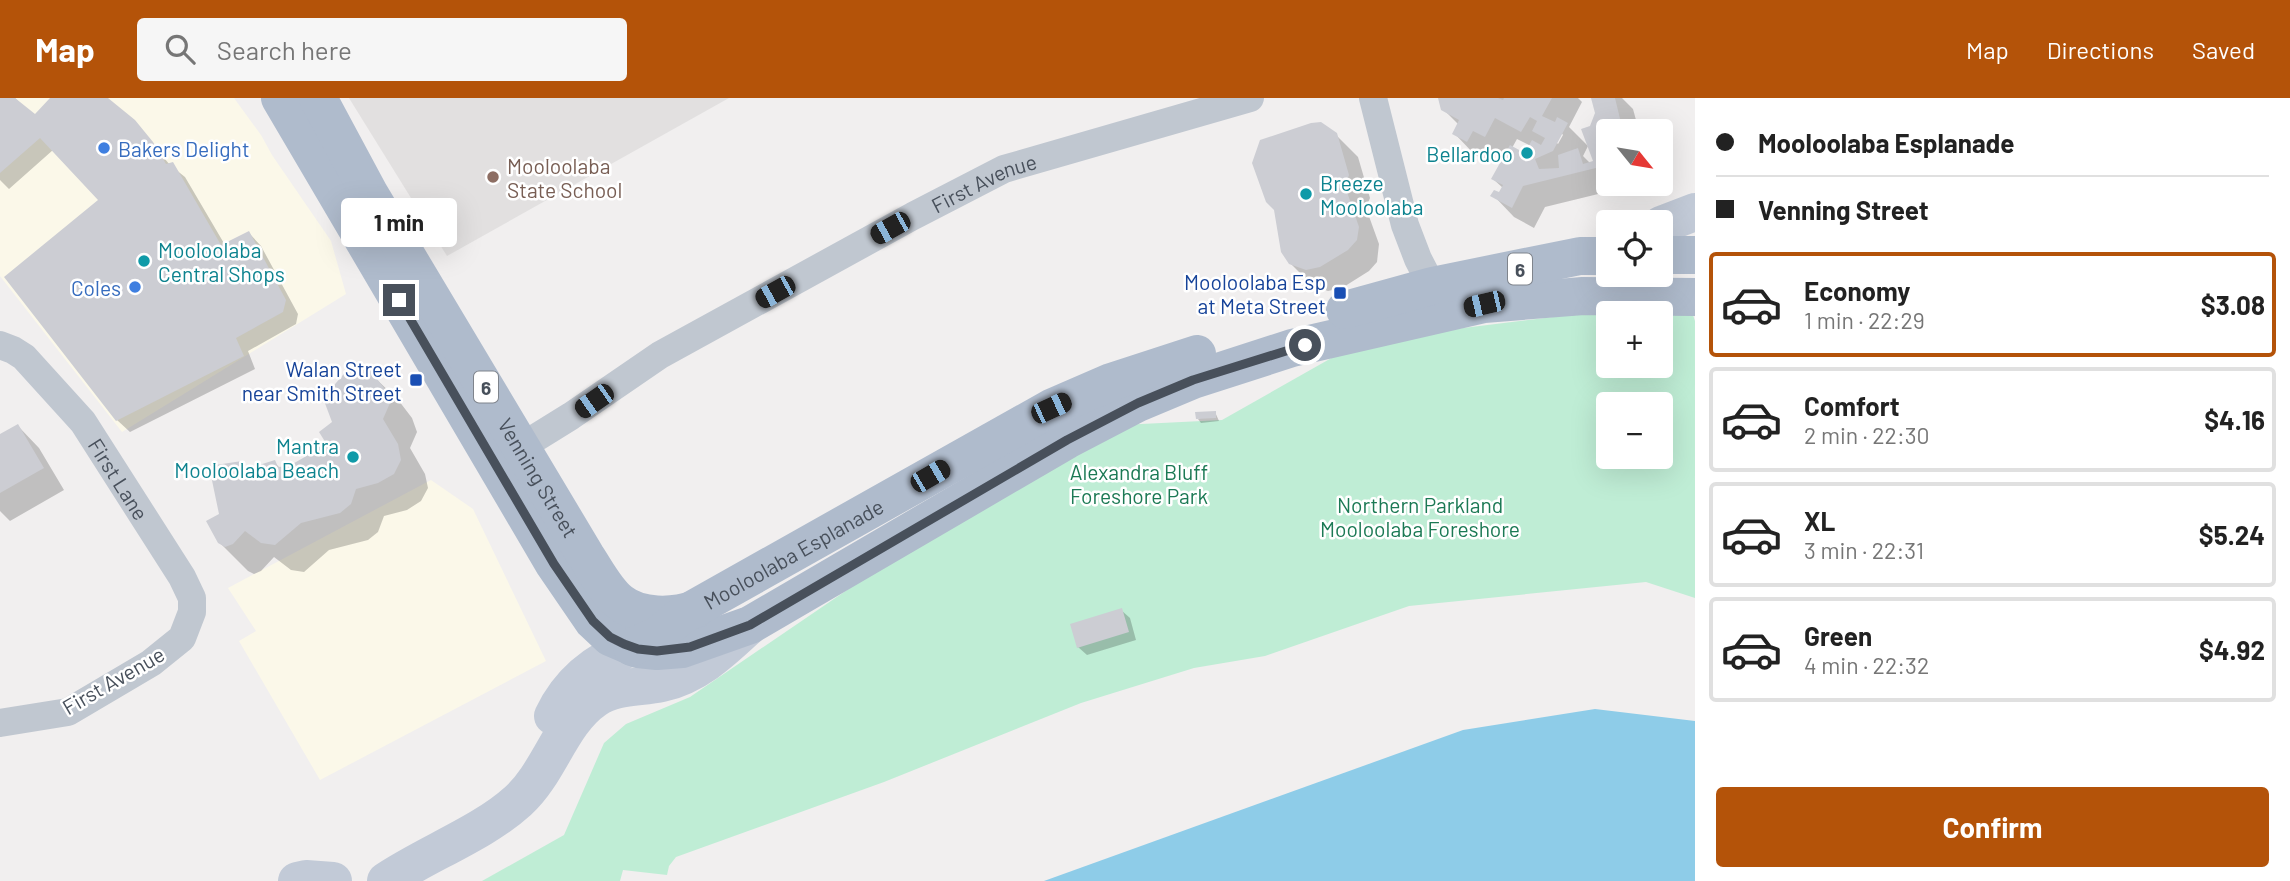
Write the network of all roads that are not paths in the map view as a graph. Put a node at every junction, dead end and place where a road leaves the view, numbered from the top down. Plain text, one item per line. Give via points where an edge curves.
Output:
1 (280, 98) edge
2 (318, 98) edge
3 (1250, 98) edge
4 (1373, 98) edge
5 (1695, 212) edge
6 (1673, 220) edge
7 (1596, 254) edge
8 (1673, 255) edge
9 (1695, 255) edge
10 (1432, 286) junction
11 (1695, 298) edge
12 (1484, 304) junction
13 (0, 345) edge
14 (521, 447) junction
15 (698, 608) junction
16 (750, 625) junction
17 (182, 638) joint
18 (632, 647) junction
19 (0, 723) edge
20 (530, 788) junction
21 (384, 880) edge
22 (297, 881) edge
23 (333, 881) edge

1 - 18 main road, Venning Street / 6 via 554,564 593,621 610,637
2 - 14 main road, Venning Street / 6 via 369,193
3 - 14 street, First Avenue via 1004,169 660,355
4 - 10 street via 1405,225
5 - 6 main road
7 - 10 main road, Mooloolaba Esplanade / 6
8 - 9 main road
10 - 12 street via 1445,298
10 - 15 main road, Mooloolaba Esplanade / 6 via 1156,366 1082,394
11 - 12 main road, Mooloolaba Esplanade / 6 via 1583,296
12 - 16 main road, Mooloolaba Esplanade / 6 via 1292,348 1154,396 1067,440
13 - 17 street, First Lane via 24,357 83,422 128,490 192,598
14 - 15 main road, Venning Street / 6 via 586,556 619,601 661,615
15 - 18 main road, Mooloolaba Esplanade / 6
16 - 18 main road, Venning Street / 6 via 676,650
16 - 20 main road, Mooloolaba Esplanade via 717,656 690,673 663,683 618,689 590,703
17 - 19 street, First Avenue via 151,663 68,712
18 - 20 main road, Mooloolaba Esplanade via 589,670 564,695 550,722
20 - 21 main road, Mooloolaba Esplanade via 498,815
22 - 23 main road

